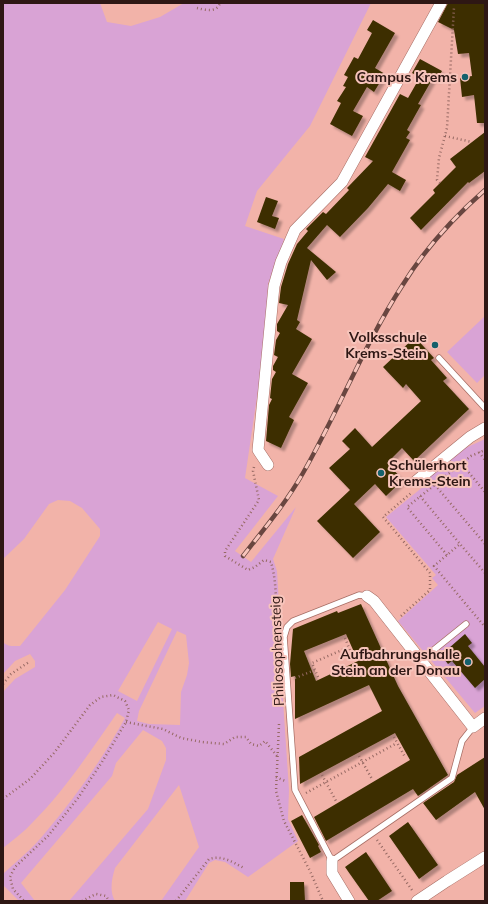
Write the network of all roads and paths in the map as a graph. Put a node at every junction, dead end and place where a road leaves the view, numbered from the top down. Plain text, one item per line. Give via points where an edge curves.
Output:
1 (220, 3) edge
2 (441, 3) edge
3 (454, 3) edge
4 (197, 8) dead end
5 (445, 136) junction
6 (472, 142) dead end
7 (440, 183) dead end
8 (439, 358) dead end
9 (485, 408) edge
10 (485, 428) edge
11 (258, 450) junction
12 (485, 450) edge
13 (479, 452) junction
14 (485, 460) edge
15 (461, 463) junction
16 (268, 465) dead end
17 (415, 482) joint
18 (435, 484) junction
19 (485, 492) edge
20 (420, 496) junction
21 (460, 544) junction
22 (485, 544) edge
23 (447, 555) junction
24 (485, 573) edge
25 (367, 596) joint
26 (466, 624) dead end
27 (391, 625) junction
28 (485, 627) edge
29 (276, 633) dead end
30 (345, 638) dead end
31 (349, 647) junction
32 (354, 660) dead end
33 (420, 661) junction
34 (29, 662) dead end
35 (315, 670) junction
36 (318, 677) dead end
37 (288, 682) junction
38 (3, 684) edge
39 (279, 718) dead end
40 (485, 718) edge
41 (126, 722) junction
42 (473, 727) junction
43 (394, 737) dead end
44 (397, 743) junction
45 (277, 756) junction
46 (359, 756) dead end
47 (405, 757) dead end
48 (363, 762) junction
49 (322, 775) dead end
50 (372, 779) dead end
51 (326, 782) junction
52 (299, 797) junction
53 (3, 799) edge
54 (336, 800) dead end
55 (372, 833) junction
56 (485, 857) edge
57 (332, 861) junction
58 (244, 868) dead end
59 (415, 897) edge
60 (24, 901) edge
61 (82, 901) edge
62 (109, 901) edge
63 (176, 901) edge
64 (324, 901) edge
65 (349, 901) edge

1 - 4 path via 215,10
2 - 11 street via 342,182 295,230 281,262 274,286
3 - 5 path
5 - 6 path
5 - 7 path via 437,180
8 - 9 lane
10 - 17 street via 470,436
11 - 16 street
11 - 29 path, Philosophensteig via 253,471 259,500 225,551 225,556 248,570 255,568 264,560 271,562 276,604
12 - 13 path
13 - 14 path
13 - 15 path
15 - 18 path
15 - 19 path
17 - 27 path via 414,490 384,517 430,573 430,590
18 - 20 path
18 - 22 path
20 - 21 path
20 - 23 path via 407,507
21 - 23 path
21 - 24 path
23 - 28 path via 434,566
25 - 27 street via 374,601
25 - 37 lane via 359,595 294,621 287,627 284,637
26 - 33 lane
27 - 33 street
30 - 31 path
31 - 32 path
31 - 35 path via 312,663
33 - 42 street
34 - 38 path via 11,674
35 - 36 path
35 - 37 path
37 - 52 lane via 295,790
39 - 45 path, Philosophensteig
40 - 42 street
41 - 45 path via 163,729 181,738 202,742 224,744 235,737 246,737 251,744 259,746 265,741
41 - 53 path via 129,710 125,701 113,695 101,698 90,705 54,753 30,779
41 - 60 path via 78,798 48,836 15,867 10,878 13,889
42 - 55 lane via 462,741 452,778
43 - 44 path
44 - 47 path
44 - 48 path
45 - 64 path, Philosophensteig via 276,791 284,821
46 - 48 path
48 - 50 path
48 - 51 path
49 - 51 path
51 - 52 path
51 - 54 path
52 - 57 lane
55 - 57 lane
55 - 59 path
56 - 59 street
57 - 65 street via 332,874
58 - 63 path via 224,857 209,859
61 - 62 path via 96,894 106,896

